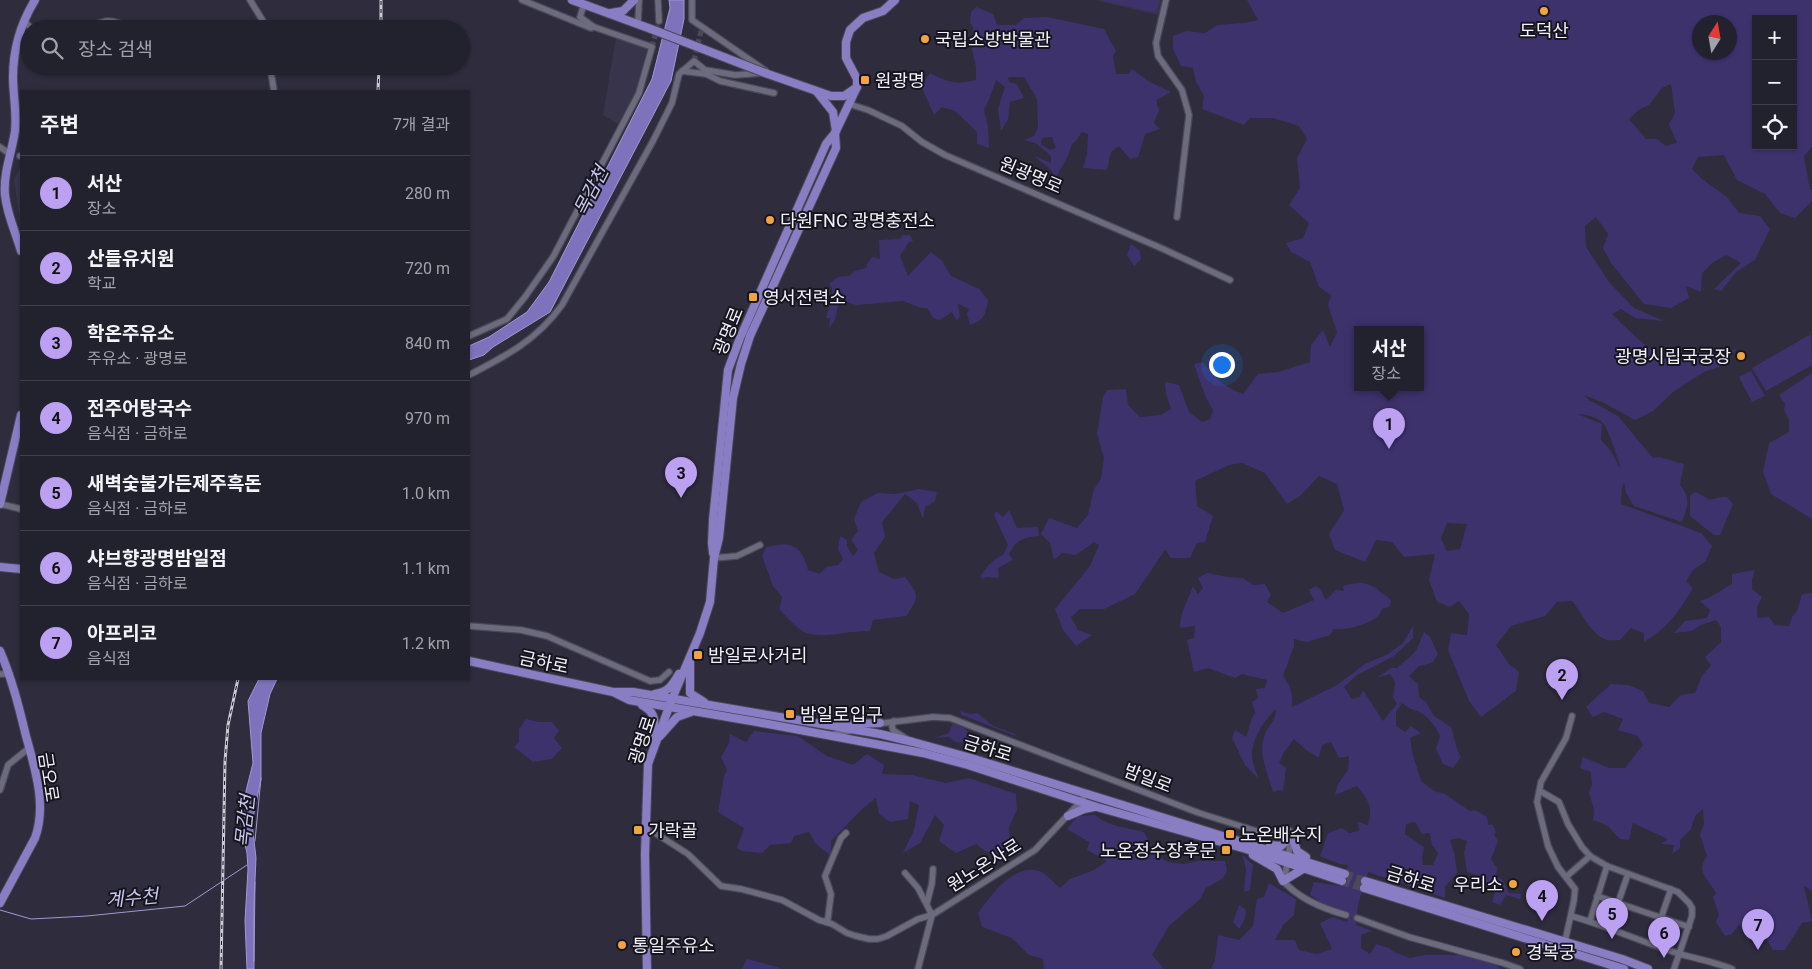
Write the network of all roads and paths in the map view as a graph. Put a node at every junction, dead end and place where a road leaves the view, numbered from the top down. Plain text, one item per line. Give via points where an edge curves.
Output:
1 (35, 0) edge
2 (250, 0) edge
3 (522, 0) edge
4 (572, 0) edge
5 (634, 0) edge
6 (639, 0) edge
7 (658, 0) edge
8 (692, 0) edge
9 (895, 0) edge
10 (1166, 0) edge
11 (584, 4) junction
12 (608, 13) junction
13 (559, 14) junction
14 (580, 17) junction
15 (25, 20) edge
16 (262, 20) edge
17 (659, 21) tunnel mouth
18 (638, 24) junction
19 (603, 30) junction
20 (20, 39) edge
21 (682, 71) junction
22 (709, 73) junction
23 (765, 73) junction
24 (271, 75) edge
25 (773, 76) junction
26 (857, 87) junction
27 (274, 90) edge
28 (774, 93) dead end
29 (820, 93) junction
30 (849, 104) junction
31 (835, 132) junction
32 (0, 147) edge
33 (10, 154) junction
34 (1177, 217) dead end
35 (20, 248) edge
36 (1230, 280) dead end
37 (470, 336) edge
38 (470, 374) edge
39 (20, 419) edge
40 (0, 504) edge
41 (20, 509) edge
42 (760, 545) dead end
43 (714, 558) junction
44 (0, 567) edge
45 (20, 569) edge
46 (470, 626) edge
47 (0, 651) edge
48 (691, 655) junction
49 (470, 661) edge
50 (669, 672) dead end
51 (0, 674) edge
52 (10, 674) junction
53 (613, 692) junction
54 (650, 695) junction
55 (672, 699) junction
56 (638, 702) junction
57 (710, 705) junction
58 (669, 707) junction
59 (698, 712) junction
60 (1572, 716) dead end
61 (894, 721) junction
62 (808, 722) junction
63 (880, 723) junction
64 (854, 730) junction
65 (826, 736) junction
66 (656, 742) junction
67 (913, 742) junction
68 (29, 748) junction
69 (0, 790) edge
70 (1540, 791) junction
71 (1069, 797) junction
72 (1083, 798) junction
73 (1097, 807) junction
74 (1068, 816) junction
75 (645, 830) junction
76 (846, 833) dead end
77 (1291, 837) junction
78 (1246, 846) junction
79 (1590, 856) junction
80 (1287, 859) junction
81 (1607, 866) junction
82 (1324, 867) junction
83 (933, 869) dead end
84 (1303, 869) junction
85 (905, 873) dead end
86 (1628, 874) junction
87 (1566, 877) junction
88 (1283, 881) junction
89 (1671, 889) junction
90 (1597, 896) junction
91 (0, 902) edge
92 (927, 903) junction
93 (1618, 903) junction
94 (932, 915) junction
95 (1346, 915) dead end
96 (1571, 916) junction
97 (1357, 918) dead end
98 (1661, 918) junction
99 (1590, 921) junction
100 (826, 922) junction
101 (1689, 927) junction
102 (1566, 942) junction
103 (1563, 950) junction
104 (1680, 954) junction
105 (647, 969) edge
106 (918, 969) edge
107 (1520, 969) edge
108 (1624, 969) edge
109 (1648, 969) edge
110 (1674, 969) edge
111 (1732, 969) edge

1 - 15 main road
2 - 16 street
3 - 13 street
4 - 11 main road, 원광명로
5 - 12 main road via 623,12
6 - 18 street
7 - 17 street
8 - 25 street via 692,20
9 - 26 main road via 883,11 863,18 850,30 846,58 857,79
10 - 34 street via 1156,43 1158,56 1182,90 1189,116
11 - 12 main road, 원광명로
11 - 14 street
12 - 18 main road, 원광명로
13 - 14 street
13 - 19 street
14 - 19 street
18 - 23 main road, 원광명로, bridge
19 - 37 street via 652,47 639,93 548,265 507,318
20 - 33 main road via 14,65 16,119
21 - 22 street
21 - 22 street via 694,61
21 - 38 street via 672,103 653,141 562,306 525,344
22 - 23 street
22 - 28 street via 720,81
23 - 25 main road, 원광명로
24 - 27 street
25 - 29 main road, 원광명로
26 - 29 main road via 844,96
26 - 30 main road, 광명로
29 - 30 main road, 원광명로
29 - 31 main road via 833,112
30 - 31 main road, 광명로
30 - 36 street, 원광명로 via 902,126 945,155
31 - 43 main road, 광명로 via 826,144 728,370 713,520
32 - 33 street
33 - 35 main road via 5,196
39 - 40 main road
40 - 41 street
42 - 43 street via 737,556
43 - 48 main road, 광명로 via 710,602
44 - 45 main road
46 - 50 street via 521,630 547,636 650,681 660,680
47 - 52 main road, 금오로
48 - 54 main road via 669,689
48 - 55 main road, 광명로
48 - 57 main road via 690,693
49 - 53 main road, 금하로
51 - 52 street
52 - 68 main road, 금오로
53 - 54 main road, 금하로
53 - 56 main road, 금하로
54 - 55 main road, 금하로
55 - 57 main road, 금하로
55 - 58 main road, 광명로
56 - 58 main road, 금하로
56 - 66 main road via 652,712
57 - 62 main road, 금하로
58 - 59 main road, 금하로
58 - 66 main road, 광명로
59 - 65 main road, 금하로
59 - 66 main road via 677,717
60 - 70 street via 1566,738
61 - 63 street, 밤일로
61 - 67 street via 892,728 895,732
61 - 77 street, 밤일로 via 950,718 1199,813 1269,834 1290,831
62 - 63 main road
62 - 64 main road, 금하로
63 - 64 street, 밤일로
64 - 65 street, 밤일로
64 - 67 main road, 금하로
65 - 71 main road, 금하로 via 923,753
66 - 75 main road, 광명로 via 646,777
67 - 72 main road, 금하로 via 971,758
68 - 69 street via 8,765
68 - 91 main road, 금오로 via 39,795 38,830
70 - 79 street via 1559,802 1568,824
70 - 87 street via 1537,802 1548,846
71 - 72 main road, 금하로
71 - 74 main road via 1073,804
72 - 73 main road, 금하로
72 - 74 street, 원노온사로
72 - 78 main road, 금하로
73 - 74 main road
73 - 78 main road, 금하로
74 - 94 street, 원노온사로 via 1036,850
75 - 100 street, 원노온사로 via 688,854 721,886 782,900
75 - 105 main road, 광명로
76 - 100 street via 825,876 831,894
77 - 78 main road via 1278,847 1261,842
77 - 80 street
77 - 82 main road via 1298,853
78 - 80 main road, 금하로
78 - 88 main road via 1277,869
79 - 81 street
79 - 87 street
80 - 82 main road, 금하로
80 - 84 main road, 금하로
80 - 88 street
81 - 86 street
81 - 90 street
82 - 84 main road, 금하로 via 1343,877
83 - 92 street
84 - 88 main road
85 - 92 street
86 - 89 street
86 - 93 street
87 - 96 street via 1574,889
88 - 95 street via 1323,908
89 - 98 street
89 - 101 street via 1685,898 1692,908
90 - 93 street
90 - 99 street
92 - 94 street
93 - 98 street
94 - 100 street, 원노온사로 via 878,939 856,936
94 - 106 street
96 - 99 street
96 - 102 street
97 - 107 street via 1424,942
98 - 101 street
99 - 104 street
101 - 104 street
102 - 103 street
102 - 103 main road, 금하로 via 1365,885
102 - 109 main road, 금하로
103 - 108 main road, 금하로
104 - 110 street
104 - 111 street

